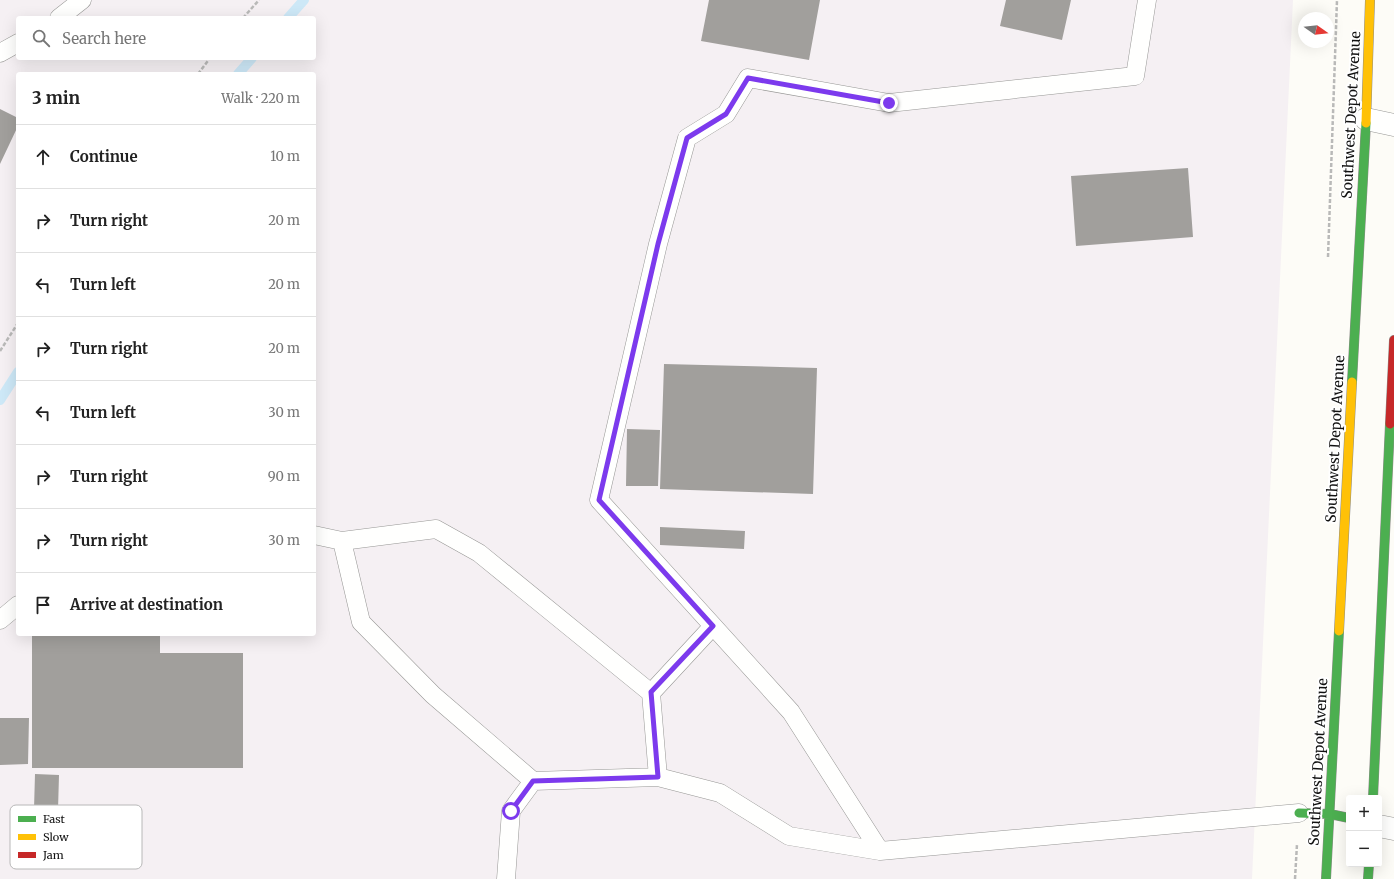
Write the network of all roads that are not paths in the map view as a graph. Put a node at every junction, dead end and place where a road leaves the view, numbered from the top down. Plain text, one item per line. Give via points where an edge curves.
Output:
1 (82, 0) edge
2 (1147, 0) edge
3 (1370, 0) edge
4 (62, 16) edge
5 (16, 44) edge
6 (0, 53) edge
7 (1366, 119) junction
8 (1394, 125) edge
9 (1394, 340) edge
10 (316, 535) edge
11 (342, 541) junction
12 (16, 607) edge
13 (0, 620) edge
14 (713, 626) junction
15 (651, 692) junction
16 (658, 777) junction
17 (533, 781) junction
18 (1373, 795) edge
19 (1299, 813) joint
20 (1330, 814) junction
21 (1346, 817) edge
22 (1382, 827) edge
23 (1394, 829) edge
24 (880, 851) junction
25 (1369, 867) edge
26 (506, 879) edge
27 (1326, 879) edge
28 (1368, 879) edge

1 - 4 lane
2 - 14 lane via 1135,76 889,103 748,78 726,114 687,138 658,244 599,500
3 - 7 street, Southwest Depot Avenue
5 - 6 lane
7 - 8 street
7 - 20 street, Southwest Depot Avenue
9 - 18 street
10 - 11 lane
11 - 15 lane via 436,529 479,553
11 - 17 lane via 361,622 433,695
12 - 13 lane
14 - 15 lane
14 - 24 lane via 791,712
15 - 16 lane
16 - 17 lane
16 - 24 lane via 720,793 788,836
17 - 26 lane via 511,811
19 - 20 street
19 - 24 lane
20 - 21 street
20 - 27 street, Southwest Depot Avenue
22 - 23 street
25 - 28 street

